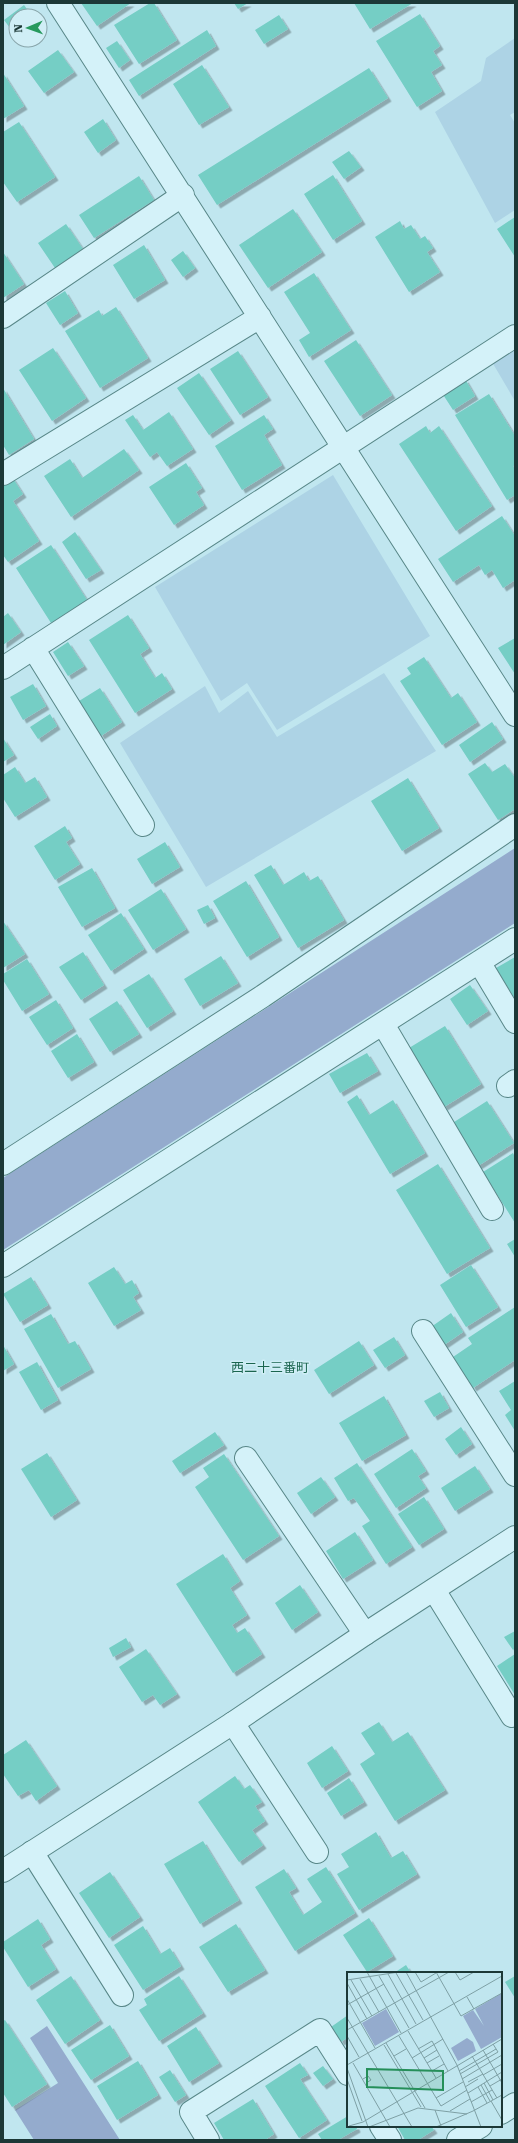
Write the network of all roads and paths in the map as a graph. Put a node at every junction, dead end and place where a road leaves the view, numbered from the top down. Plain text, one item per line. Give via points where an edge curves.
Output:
1 (58, 3) edge
2 (183, 195) junction
3 (3, 317) edge
4 (260, 317) junction
5 (515, 336) edge
6 (344, 447) junction
7 (3, 474) edge
8 (33, 648) junction
9 (3, 668) edge
10 (515, 714) edge
11 (143, 825) dead end
12 (515, 825) edge
13 (515, 939) edge
14 (479, 962) junction
15 (515, 1022) edge
16 (383, 1024) junction
17 (3, 1164) edge
18 (492, 1209) dead end
19 (3, 1266) edge
20 (423, 1331) dead end
21 (246, 1458) dead end
22 (515, 1475) edge
23 (515, 1537) edge
24 (434, 1590) junction
25 (365, 1634) junction
26 (512, 1716) dead end
27 (233, 1723) junction
28 (32, 1852) junction
29 (317, 1852) dead end
30 (3, 1871) edge
31 (122, 1995) dead end
32 (347, 2072) edge
33 (515, 2104) edge
34 (502, 2112) edge
35 (382, 2127) edge
36 (479, 2127) edge
37 (208, 2140) edge
38 (390, 2140) edge
39 (458, 2140) edge

1 - 2 street
2 - 3 street
2 - 4 street
4 - 6 street
4 - 7 street
5 - 6 street
6 - 8 street
6 - 10 street
8 - 9 street
8 - 11 street
12 - 17 street via 263,996
13 - 14 street
14 - 15 street
14 - 16 street
16 - 18 street
16 - 19 street
20 - 22 street
21 - 25 street
23 - 24 street
24 - 25 street
24 - 26 street
25 - 27 street
27 - 28 street
27 - 29 street
28 - 30 street
28 - 31 street
32 - 37 street via 320,2030 191,2112
33 - 34 street
35 - 38 street
36 - 39 street

